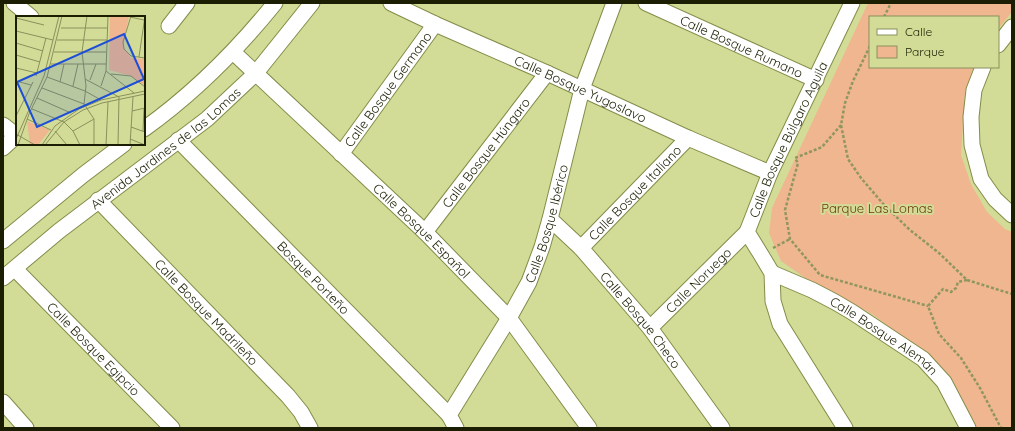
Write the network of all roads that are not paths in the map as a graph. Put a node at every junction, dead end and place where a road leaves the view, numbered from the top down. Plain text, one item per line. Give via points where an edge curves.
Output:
1 (14, 3) edge
2 (187, 3) edge
3 (275, 3) edge
4 (312, 3) edge
5 (391, 3) edge
6 (614, 3) edge
7 (646, 3) edge
8 (852, 3) edge
9 (30, 16) edge
10 (435, 24) junction
11 (169, 26) dead end
12 (1012, 27) edge
13 (999, 44) edge
14 (232, 52) junction
15 (983, 68) edge
16 (547, 73) junction
17 (255, 74) junction
18 (816, 80) junction
19 (582, 89) junction
20 (3, 125) edge
21 (145, 128) edge
22 (16, 134) edge
23 (16, 136) edge
24 (688, 138) junction
25 (178, 140) junction
26 (123, 145) edge
27 (3, 148) edge
28 (341, 154) junction
29 (770, 173) junction
30 (98, 200) junction
31 (1012, 215) edge
32 (550, 219) junction
33 (425, 232) junction
34 (747, 232) junction
35 (3, 241) edge
36 (581, 248) junction
37 (772, 273) junction
38 (9, 274) edge
39 (509, 318) junction
40 (650, 328) junction
41 (3, 402) edge
42 (452, 421) edge
43 (26, 428) edge
44 (172, 428) edge
45 (310, 428) edge
46 (589, 428) edge
47 (722, 428) edge
48 (845, 428) edge
49 (968, 428) edge

1 - 9 street
2 - 11 street
3 - 14 street, Avenida Jardines de las Lomas
4 - 17 street, Avenida Jardines de las Lomas
5 - 10 street, Calle Bosque Yugoslavo
6 - 19 street, Calle Bosque Ibérico
7 - 18 street, Calle Bosque Rumano
8 - 18 street, Calle Bosque Búlgaro Aguila
10 - 16 street, Calle Bosque Yugoslavo
10 - 28 street, Calle Bosque Germano
12 - 13 street
14 - 17 street, Calle Bosque Español
14 - 21 street, Avenida Jardines de las Lomas via 194,88
15 - 31 street via 974,90 971,117 972,145 981,179 995,199
16 - 19 street, Calle Bosque Yugoslavo
16 - 33 street, Calle Bosque Húngaro
17 - 25 street, Avenida Jardines de las Lomas via 207,119
17 - 28 street, Calle Bosque Español
18 - 29 street, Calle Bosque Búlgaro Aguila
19 - 24 street, Calle Bosque Yugoslavo
19 - 32 street, Calle Bosque Ibérico
20 - 22 street
23 - 27 street
24 - 29 street, Calle Bosque Yugoslavo
24 - 36 street, Calle Bosque Italiano
25 - 30 street, Avenida Jardines de las Lomas
25 - 42 street, Bosque Porteño
26 - 35 street, Avenida Jardines de las Lomas
28 - 33 street, Calle Bosque Español
29 - 34 street, Calle Bosque Búlgaro Aguila
30 - 38 street, Avenida Jardines de las Lomas
30 - 45 street, Calle Bosque Madrileño via 288,396
32 - 36 street, Calle Bosque Checo
32 - 39 street, Calle Bosque Ibérico via 529,282
33 - 39 street, Calle Bosque Español
34 - 37 street, Calle Bosque Búlgaro Aguila
34 - 40 street, Calle Noruego
36 - 40 street, Calle Bosque Checo
37 - 48 street via 773,301 780,324
37 - 49 street, Calle Bosque Alemán via 840,305 923,360 944,382
38 - 44 street, Calle Bosque Egipcio
39 - 42 street, Calle Bosque Ibérico
39 - 46 street, Calle Bosque Español
40 - 47 street, Calle Bosque Checo
41 - 43 street

